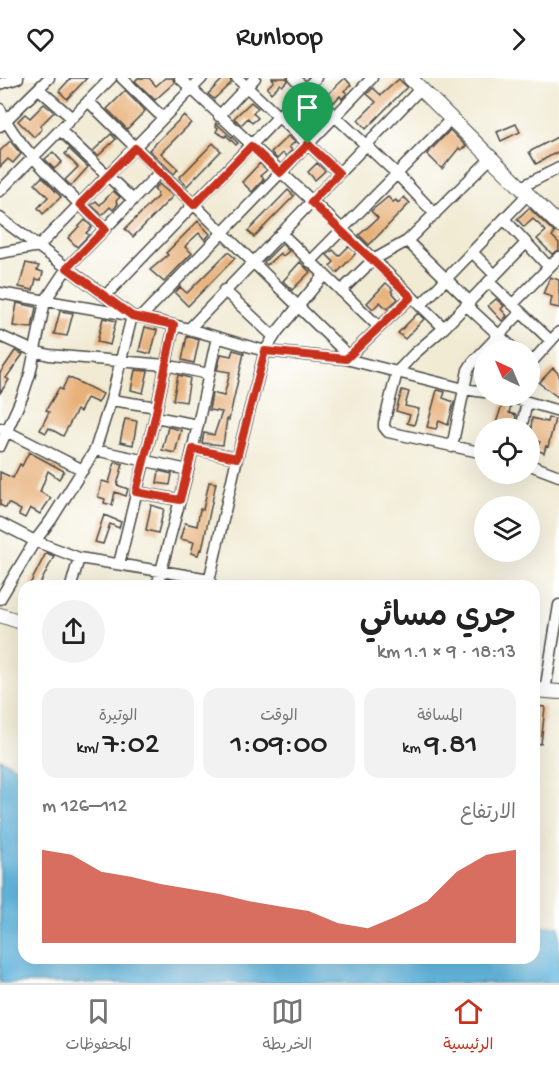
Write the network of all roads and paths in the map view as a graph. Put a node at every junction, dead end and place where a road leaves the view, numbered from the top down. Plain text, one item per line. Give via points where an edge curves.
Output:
1 (18, 78) edge
2 (49, 78) edge
3 (111, 78) edge
4 (122, 78) edge
5 (180, 78) edge
6 (202, 78) edge
7 (237, 78) edge
8 (255, 78) edge
9 (294, 78) edge
10 (315, 78) edge
11 (372, 78) edge
12 (411, 78) edge
13 (0, 84) edge
14 (247, 87) junction
15 (421, 88) junction
16 (39, 89) junction
17 (191, 89) junction
18 (305, 89) junction
19 (88, 101) junction
20 (0, 109) edge
21 (219, 116) junction
22 (335, 116) junction
23 (278, 117) junction
24 (72, 118) junction
25 (163, 118) junction
26 (452, 118) junction
27 (3, 124) edge
28 (60, 130) junction
29 (308, 144) junction
30 (251, 146) junction
31 (366, 146) junction
32 (135, 148) junction
33 (34, 157) junction
34 (492, 158) junction
35 (559, 168) edge
36 (160, 172) junction
37 (280, 173) junction
38 (339, 173) junction
39 (397, 174) junction
40 (107, 176) junction
41 (0, 190) edge
42 (525, 190) junction
43 (133, 200) junction
44 (311, 202) junction
45 (80, 204) junction
46 (194, 205) junction
47 (435, 214) junction
48 (0, 218) edge
49 (504, 219) junction
50 (559, 225) edge
51 (105, 229) junction
52 (342, 229) junction
53 (221, 232) junction
54 (280, 233) junction
55 (407, 241) junction
56 (526, 243) junction
57 (39, 246) junction
58 (472, 252) junction
59 (0, 253) edge
60 (559, 257) edge
61 (373, 260) junction
62 (251, 262) junction
63 (310, 262) junction
64 (549, 267) junction
65 (67, 268) junction
66 (324, 275) junction
67 (445, 279) junction
68 (492, 279) junction
69 (224, 290) junction
70 (341, 291) junction
71 (0, 293) edge
72 (105, 296) junction
73 (411, 297) junction
74 (45, 301) junction
75 (468, 303) junction
76 (420, 306) junction
77 (297, 307) junction
78 (517, 308) junction
79 (136, 317) junction
80 (174, 325) junction
81 (379, 327) junction
82 (444, 328) junction
83 (189, 329) junction
84 (498, 335) junction
85 (0, 336) edge
86 (273, 336) junction
87 (555, 336) edge
88 (218, 338) junction
89 (504, 340) edge
90 (34, 351) junction
91 (265, 351) junction
92 (540, 353) edge
93 (348, 358) junction
94 (120, 362) junction
95 (165, 365) junction
96 (397, 372) junction
97 (209, 374) junction
98 (464, 389) junction
99 (474, 390) edge
100 (111, 400) junction
101 (540, 406) edge
102 (559, 411) edge
103 (156, 412) junction
104 (198, 426) junction
105 (4, 430) edge
106 (0, 446) edge
107 (452, 447) junction
108 (193, 449) junction
109 (95, 450) junction
110 (474, 451) edge
111 (237, 458) junction
112 (143, 461) junction
113 (540, 469) edge
114 (82, 470) junction
115 (188, 470) junction
116 (559, 476) edge
117 (136, 492) junction
118 (180, 500) junction
119 (0, 523) edge
120 (35, 540) junction
121 (79, 558) junction
122 (119, 564) junction
123 (161, 570) junction
124 (73, 580) edge
125 (158, 580) edge
126 (198, 580) edge
127 (210, 580) edge
128 (0, 599) edge
129 (559, 605) edge
130 (0, 615) edge
131 (18, 621) edge
132 (546, 691) edge

1 - 13 street
2 - 16 street
3 - 19 street
4 - 25 street
5 - 17 street
6 - 17 street
7 - 14 street
8 - 14 street
9 - 18 street
10 - 18 street
11 - 22 street
12 - 15 street
14 - 21 street
14 - 23 street
15 - 26 street
15 - 31 street
16 - 24 street
16 - 27 street
17 - 21 street
17 - 25 street
18 - 22 street
18 - 23 street
19 - 24 street
19 - 32 street
20 - 27 street
21 - 30 street
22 - 29 street
22 - 31 street
23 - 29 street
23 - 30 street
24 - 28 street
25 - 32 street
26 - 34 street
26 - 39 street
27 - 33 street
28 - 33 street
28 - 40 street
29 - 37 street
29 - 38 street
30 - 37 street
30 - 46 street
31 - 38 street
31 - 39 street
32 - 36 street
32 - 40 street
33 - 41 street
33 - 45 street
34 - 42 street
34 - 47 street
35 - 42 street
36 - 43 street
36 - 46 street
37 - 44 street
37 - 53 street
38 - 44 street
39 - 47 street
39 - 52 street
40 - 43 street
40 - 45 street
42 - 49 street
42 - 50 street
43 - 51 street
44 - 52 street
44 - 54 street
45 - 51 street
45 - 57 street
46 - 53 street
46 - 72 street
47 - 55 street
48 - 57 street
49 - 56 street
49 - 58 street
51 - 65 street
52 - 61 street
52 - 63 street
53 - 62 street
53 - 79 street
54 - 62 street
54 - 63 street
55 - 61 street
55 - 67 street
56 - 64 street
56 - 68 street
57 - 59 street
57 - 65 street
58 - 67 street
58 - 68 street
60 - 64 street
61 - 70 street
61 - 73 street
62 - 69 street
62 - 77 street
63 - 66 street
64 - 78 street
65 - 72 street
65 - 74 street
66 - 70 street
66 - 77 street
67 - 75 street
67 - 76 street
68 - 75 street
68 - 78 street
69 - 83 street
69 - 86 street
70 - 81 street
71 - 74 street
72 - 79 street
73 - 76 street
73 - 81 street
74 - 79 street
74 - 90 street
75 - 82 street
75 - 84 street
76 - 82 street
77 - 86 street
77 - 93 street
78 - 84 street
78 - 87 street
79 - 80 street
79 - 94 street
80 - 83 street
80 - 95 street
81 - 93 street
82 - 96 street
83 - 88 street
84 - 89 street
84 - 98 street via 473,362
85 - 90 street
86 - 91 street
87 - 92 street
88 - 91 street
88 - 97 street
90 - 94 street
90 - 105 street via 30,374
91 - 93 street
91 - 111 street
93 - 96 street
94 - 95 street
94 - 100 street
95 - 97 street
95 - 103 street
96 - 98 street
96 - 107 street via 384,423 386,430
97 - 104 street
98 - 99 street
98 - 107 street
100 - 103 street
100 - 109 street
101 - 102 street
103 - 104 street
103 - 112 street
104 - 108 street
105 - 106 street
105 - 114 street
107 - 110 street
108 - 111 street
108 - 115 street
109 - 112 street
109 - 114 street
111 - 127 street
112 - 115 street
112 - 117 street
113 - 116 street
114 - 120 street
115 - 118 street
117 - 118 street
117 - 122 street
118 - 123 street
119 - 120 street
120 - 121 street
120 - 128 street
121 - 122 street
121 - 124 street
122 - 123 street
123 - 125 street
123 - 126 street
129 - 132 street
130 - 131 street

